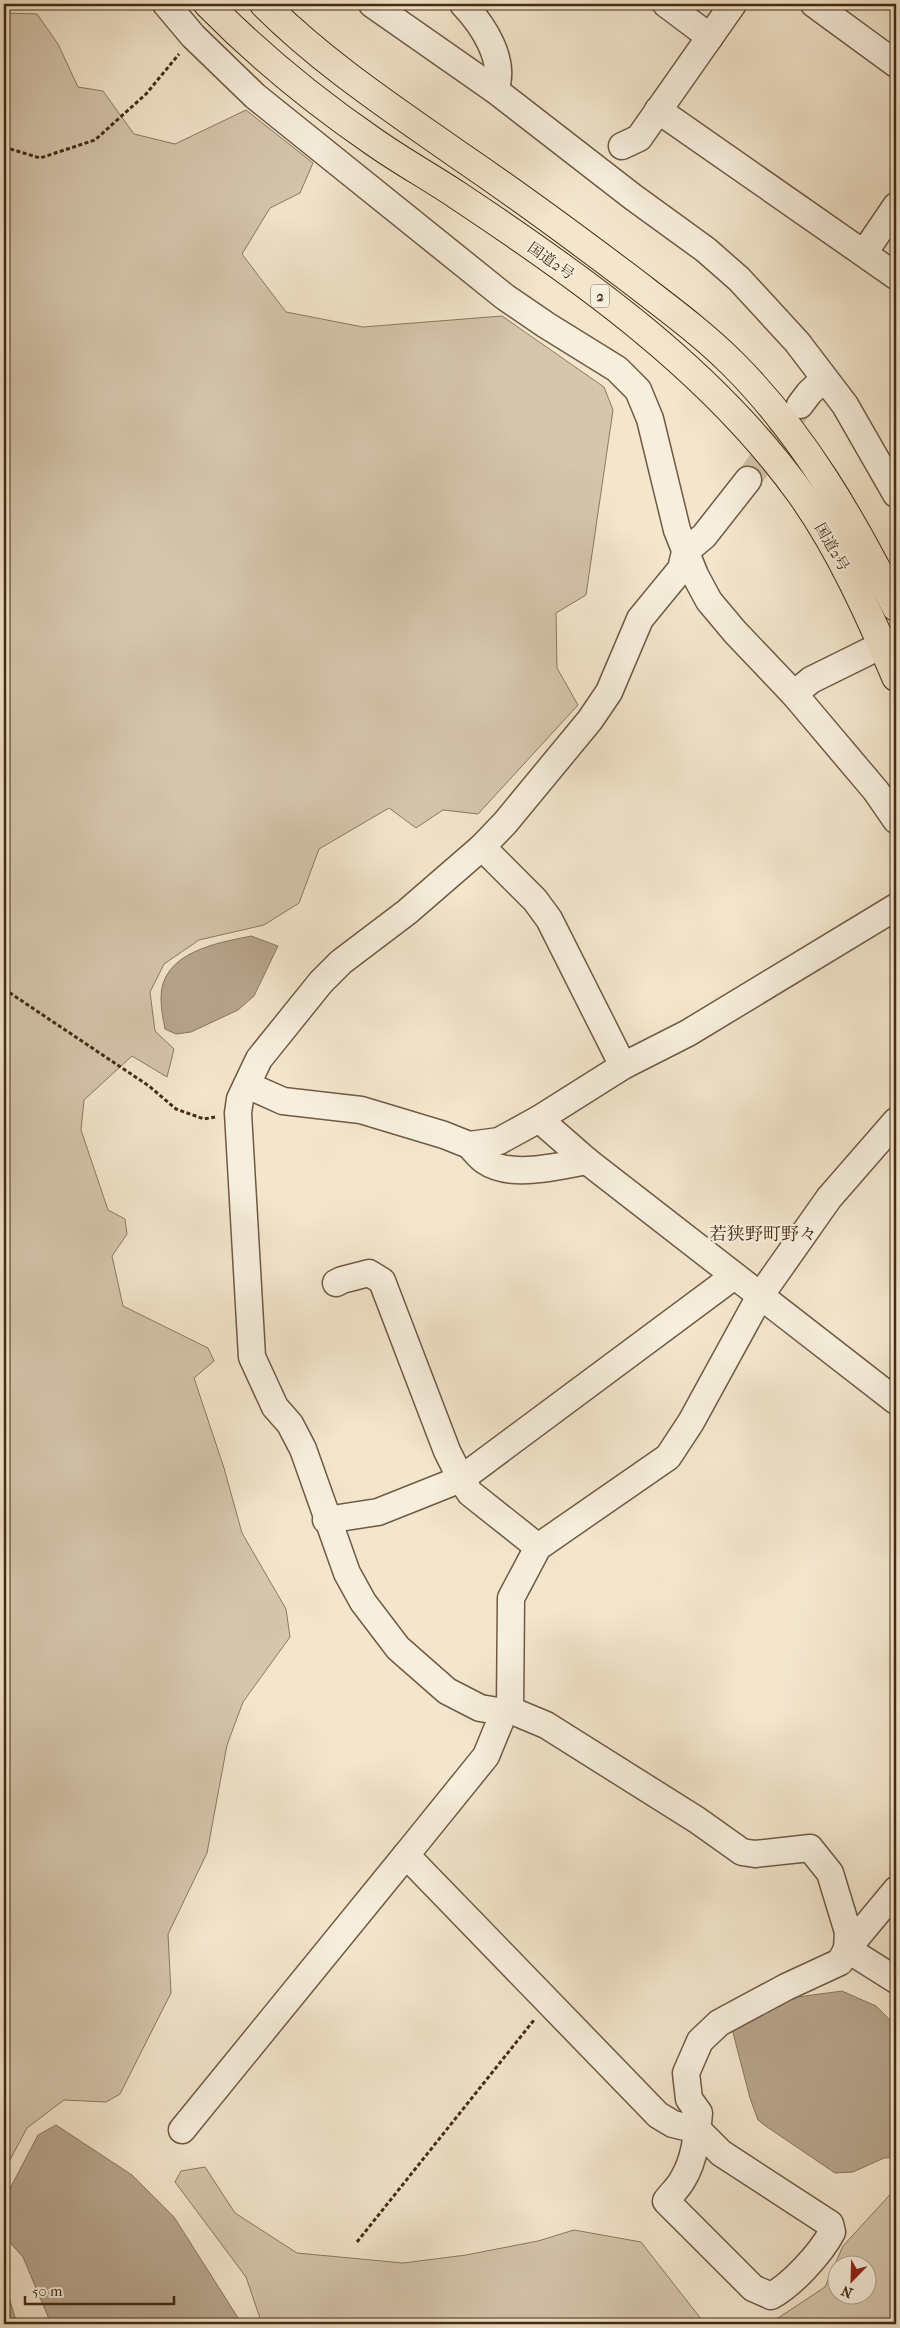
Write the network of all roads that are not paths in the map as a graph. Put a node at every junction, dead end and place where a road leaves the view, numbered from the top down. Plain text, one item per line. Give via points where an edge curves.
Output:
1 (166, 4) edge
2 (208, 4) edge
3 (264, 4) edge
4 (372, 4) edge
5 (463, 4) edge
6 (666, 4) edge
7 (733, 4) edge
8 (814, 4) edge
9 (710, 37) junction
10 (896, 64) edge
11 (495, 90) junction
12 (658, 110) junction
13 (622, 146) dead end
14 (896, 206) edge
15 (864, 253) junction
16 (896, 276) edge
17 (824, 378) junction
18 (800, 405) tunnel mouth
19 (748, 480) tunnel mouth
20 (896, 494) edge
21 (685, 552) junction
22 (896, 607) edge
23 (882, 645) junction
24 (896, 676) edge
25 (794, 694) junction
26 (896, 820) edge
27 (482, 847) junction
28 (896, 907) edge
29 (623, 1066) junction
30 (247, 1085) junction
31 (539, 1119) junction
32 (896, 1121) edge
33 (469, 1145) junction
34 (587, 1161) junction
35 (734, 1276) junction
36 (336, 1283) dead end
37 (760, 1296) junction
38 (896, 1401) edge
39 (461, 1479) junction
40 (326, 1520) junction
41 (538, 1547) junction
42 (504, 1710) junction
43 (406, 1855) junction
44 (896, 1890) edge
45 (848, 1949) junction
46 (896, 1980) edge
47 (182, 2130) dead end
48 (698, 2130) junction

1 - 21 street via 193,36 255,96 497,291 617,369 638,390 650,419
2 - 23 highway, 国道2号 / 2 via 264,58 323,106 457,195 635,321 709,387 760,442 801,494 841,560
3 - 22 highway, 国道2号 / 2 via 349,78 541,212 688,323 732,363 766,400 825,477 861,536
4 - 11 street
5 - 11 street via 476,19 495,53 498,83
6 - 9 street
7 - 9 street
8 - 10 street
9 - 12 street
11 - 17 street via 711,254 739,279 797,342
12 - 13 street via 639,138
12 - 15 street
14 - 15 street
15 - 16 street
17 - 18 street
17 - 20 street via 845,405
19 - 21 street via 704,536
21 - 25 street via 709,600
21 - 27 street via 682,569 640,619 609,692 505,823
23 - 24 highway, 国道2号 / 2
23 - 25 street via 811,680
25 - 26 street via 876,791
27 - 29 street via 536,900 549,919
27 - 30 street via 321,982 259,1059
28 - 29 street via 688,1033
29 - 31 street
30 - 33 street via 283,1101 361,1110
30 - 40 street via 238,1113 252,1357 275,1407 290,1424 303,1449
31 - 33 street via 499,1141
31 - 34 street
32 - 37 street via 829,1198
33 - 34 street via 486,1162 522,1171
34 - 35 street
35 - 37 street
35 - 39 street
36 - 39 street via 369,1273 382,1281 447,1451
37 - 38 street
37 - 41 street via 691,1422 668,1457
39 - 40 street via 378,1512
39 - 41 street via 470,1493
40 - 42 street via 347,1573 363,1602 398,1648 447,1691 480,1708
41 - 42 street via 511,1598
42 - 43 street via 486,1756
42 - 45 street via 546,1725 698,1820 742,1852 755,1854 810,1848 830,1873 848,1932
43 - 47 street
43 - 48 street via 658,2115 673,2124
44 - 45 street
45 - 46 street
45 - 48 street via 840,1962 719,2023 700,2041 686,2073 689,2099 699,2113
48 - 48 street via 721,2152 830,2224 832,2232 826,2245 782,2290 771,2296 754,2288 666,2201 684,2179

